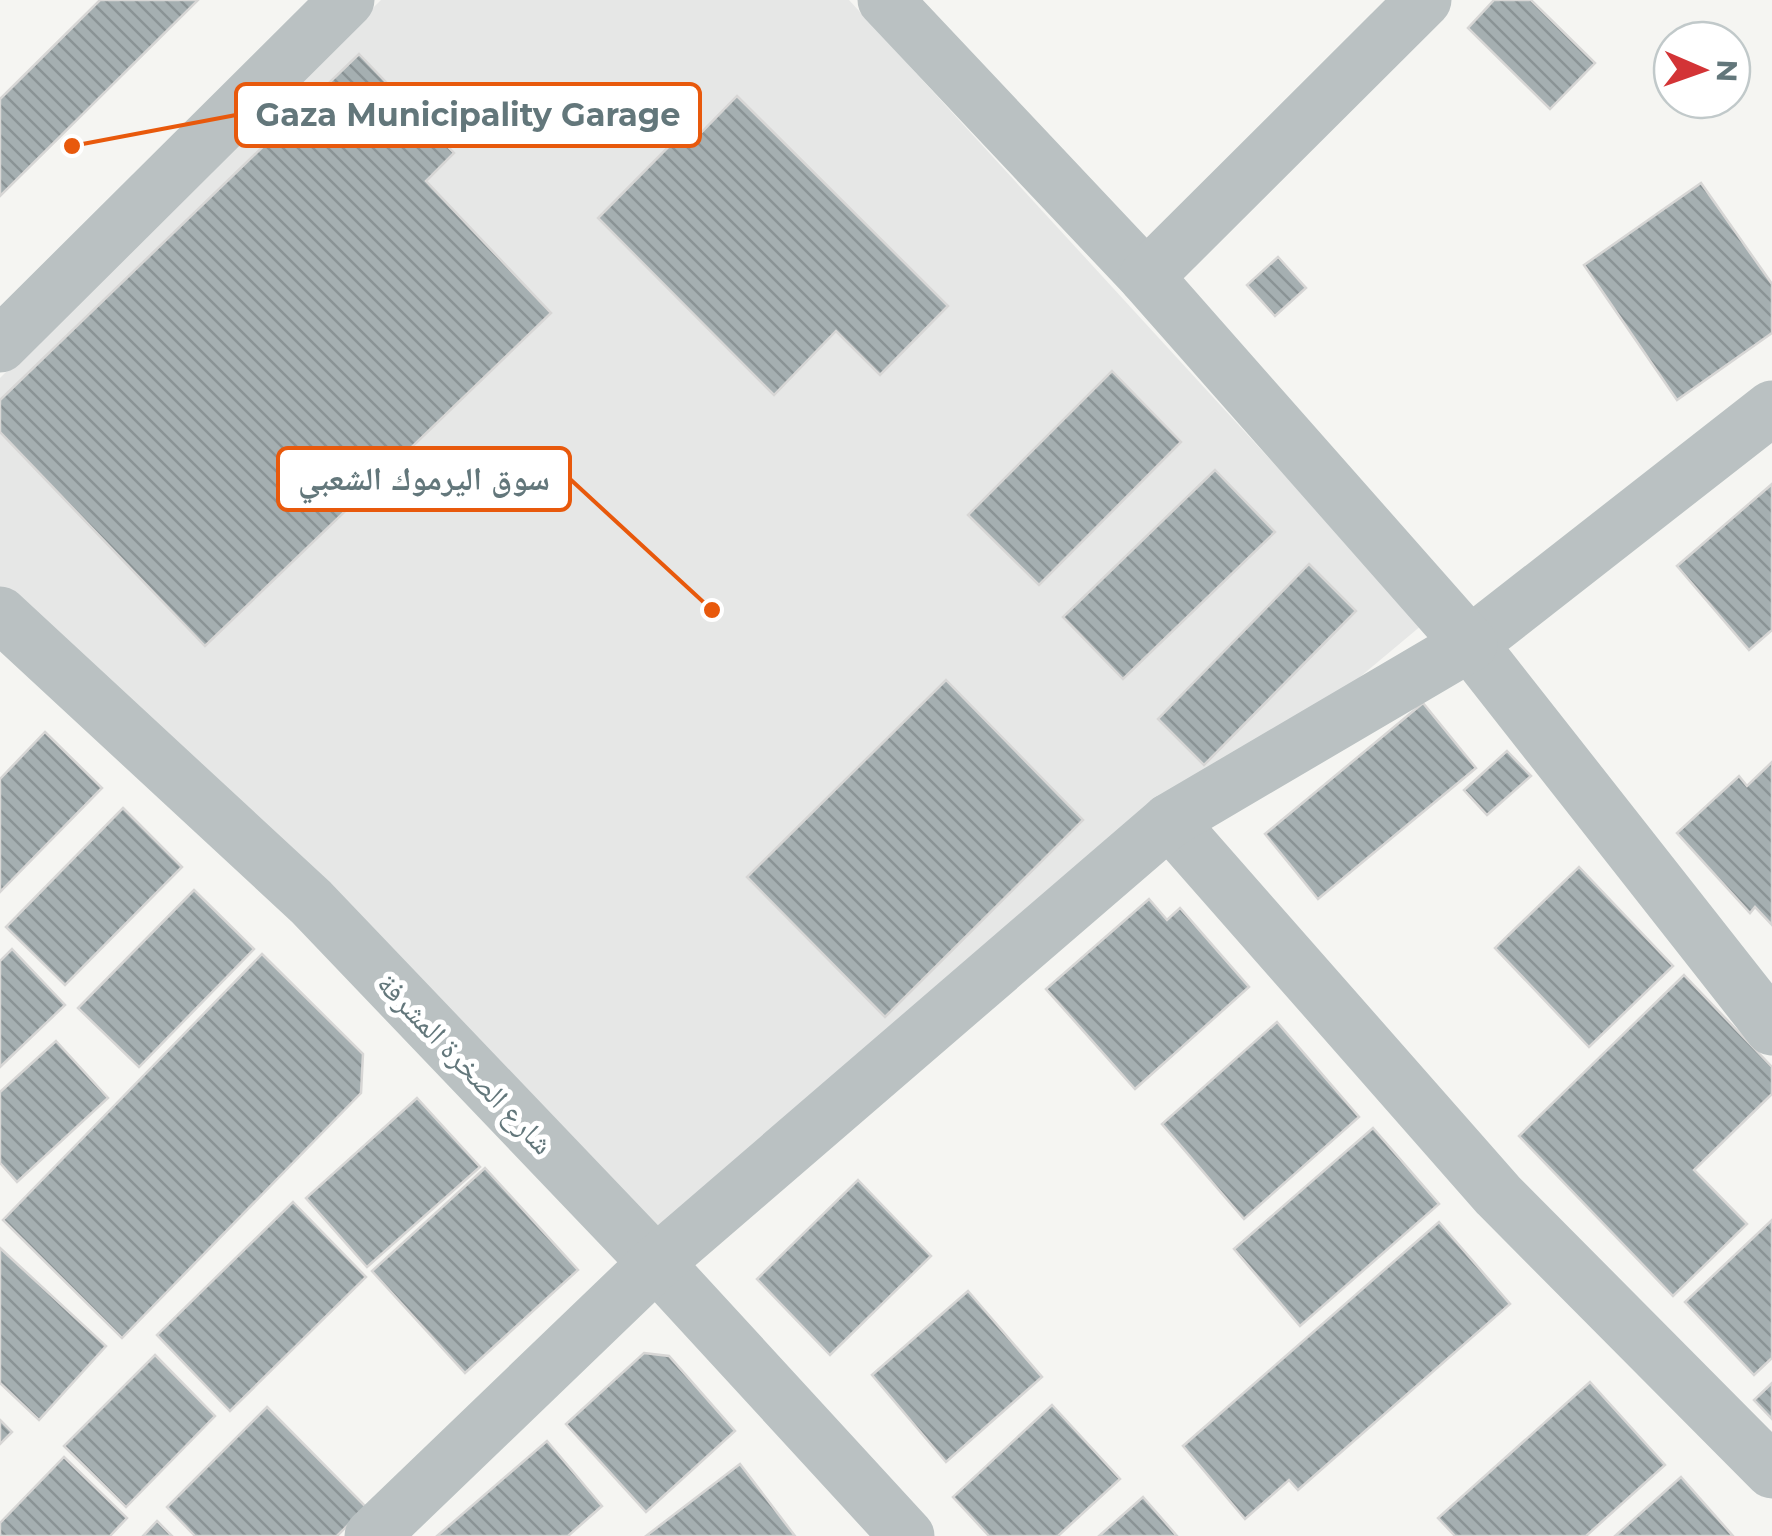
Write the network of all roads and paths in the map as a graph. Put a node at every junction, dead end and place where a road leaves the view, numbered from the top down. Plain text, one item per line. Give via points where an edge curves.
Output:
1 (348, 0) edge
2 (885, 0) edge
3 (1424, 0) edge
4 (1146, 278) junction
5 (0, 345) edge
6 (1772, 408) edge
7 (0, 614) edge
8 (1470, 644) junction
9 (1169, 822) junction
10 (1772, 1028) edge
11 (656, 1264) junction
12 (1772, 1471) edge
13 (372, 1536) edge
14 (907, 1536) edge

1 - 5 street
2 - 4 street
3 - 4 street
4 - 8 street
6 - 8 street
7 - 11 street, شارع الصخرة المشرفة via 310,902
8 - 9 street
8 - 10 street
9 - 11 street
9 - 12 street via 1498,1196
11 - 13 street
11 - 14 street, شارع الصخرة المشرفة

